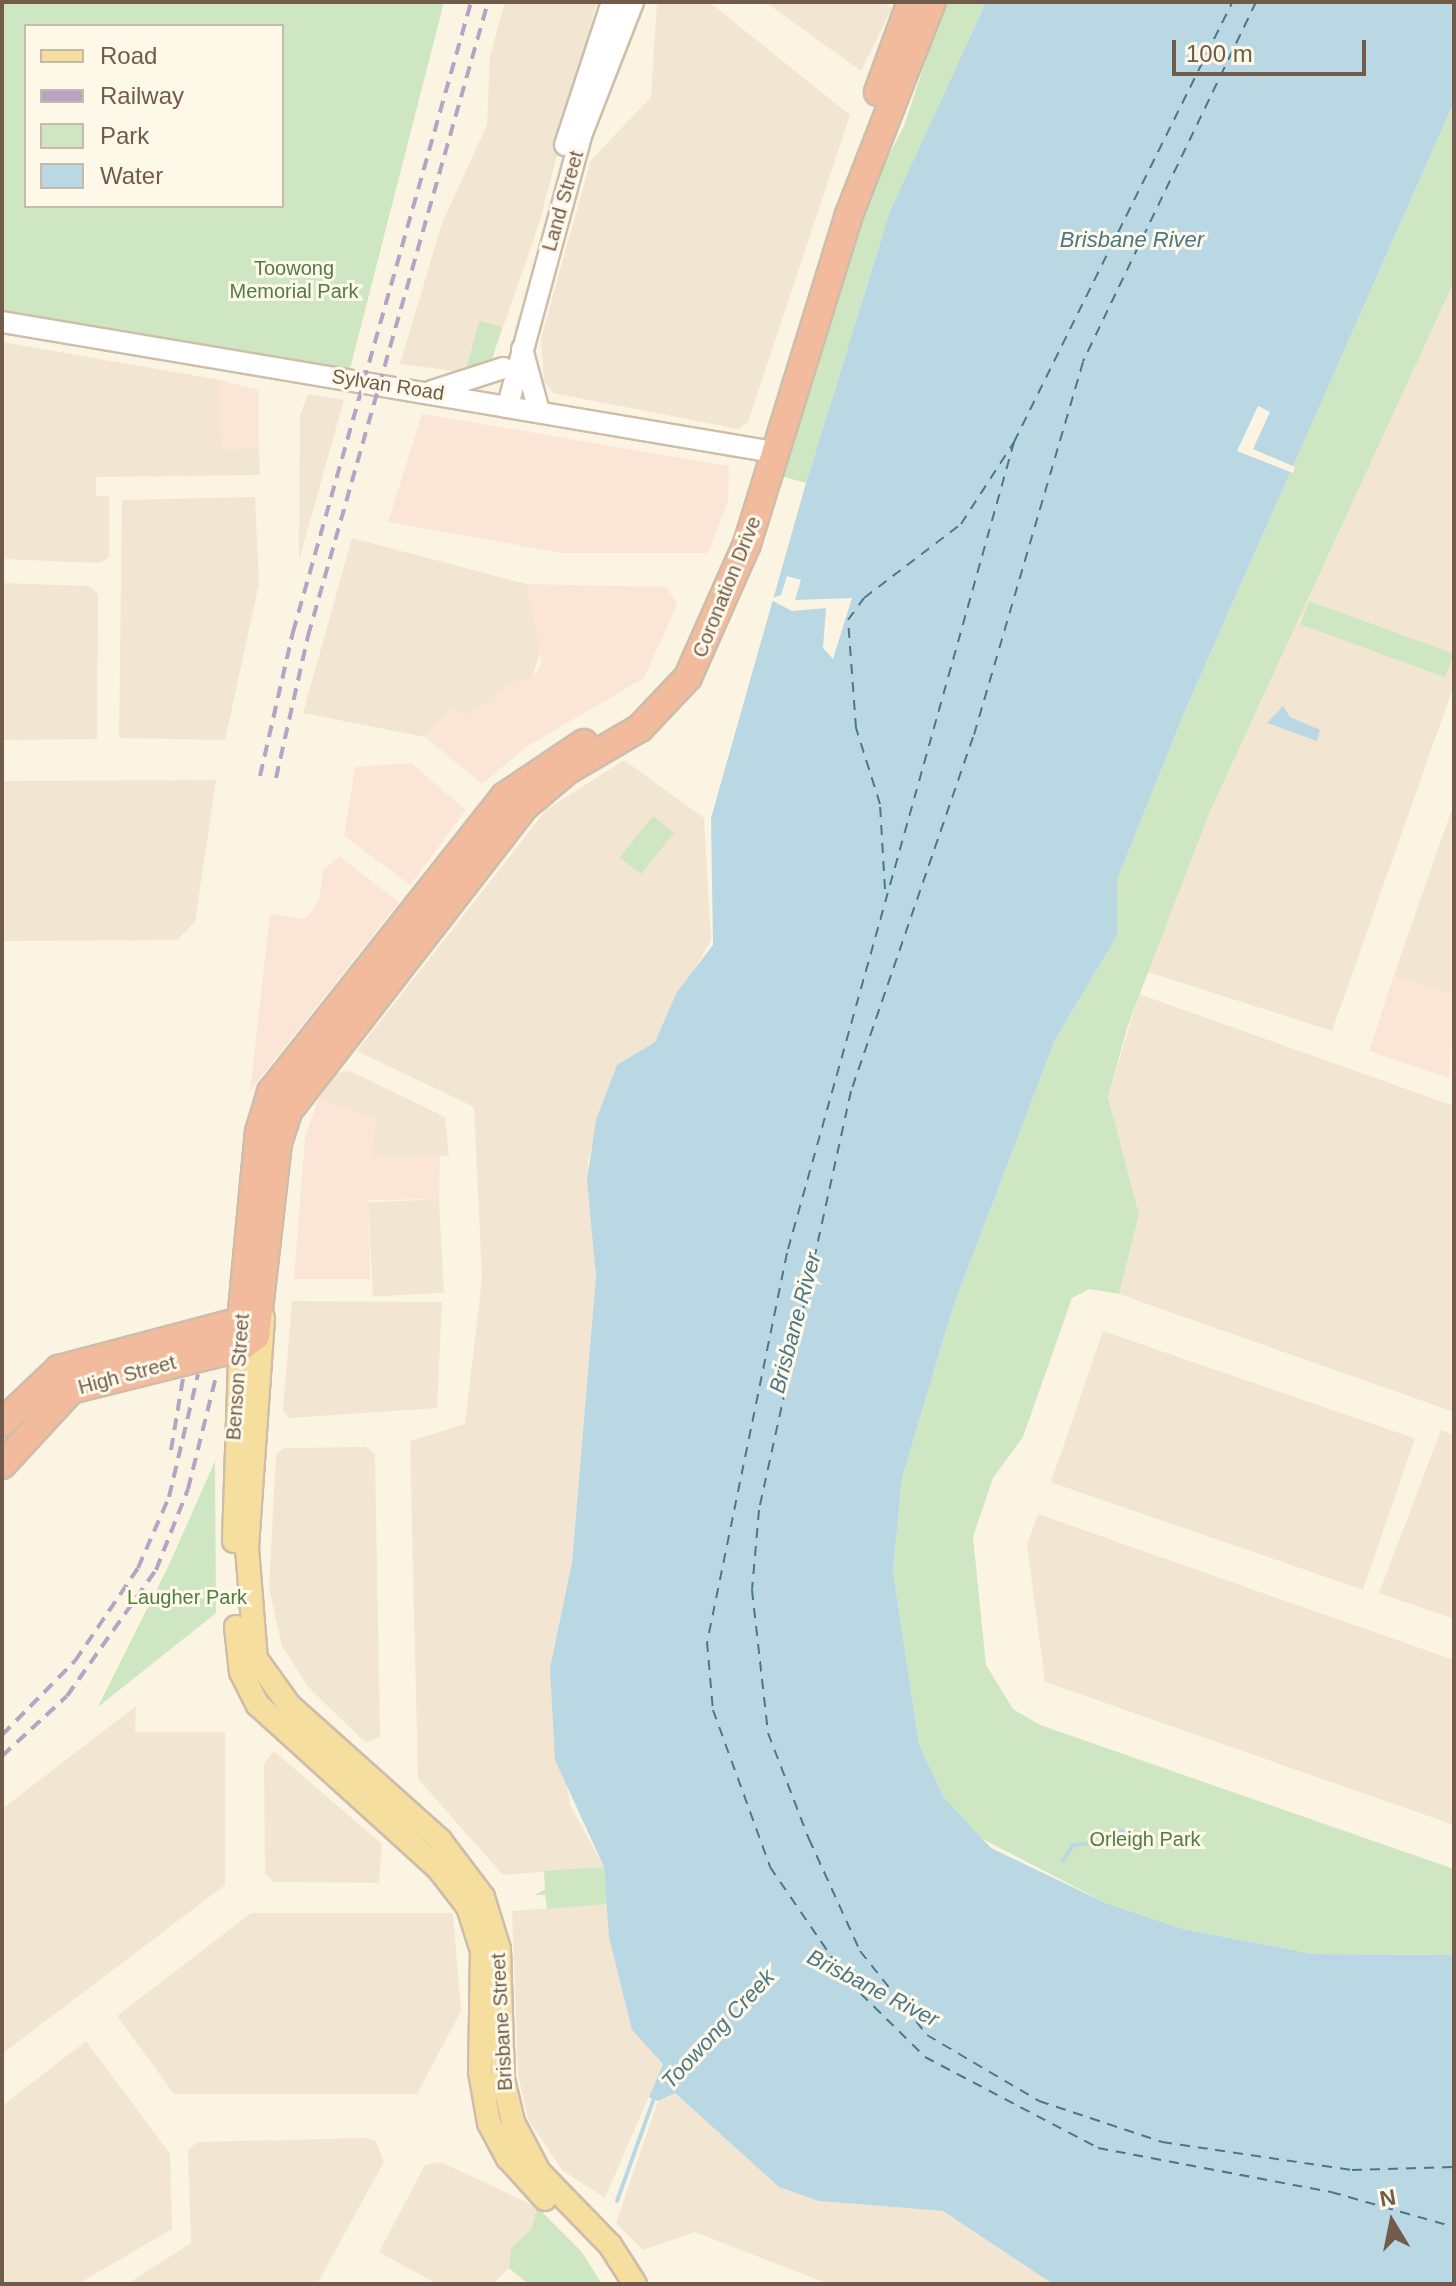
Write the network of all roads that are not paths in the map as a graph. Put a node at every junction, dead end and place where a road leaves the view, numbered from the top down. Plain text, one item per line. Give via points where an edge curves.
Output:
1 (612, 2) edge
2 (633, 2) edge
3 (911, 2) edge
4 (932, 2) edge
5 (2, 322) edge
6 (522, 348) junction
7 (503, 368) junction
8 (430, 392) junction
9 (501, 404) junction
10 (539, 411) junction
11 (766, 451) junction
12 (322, 1044) joint
13 (250, 1337) junction
14 (2, 1423) edge
15 (2, 1465) edge
16 (281, 1713) joint
17 (623, 2282) edge

1 - 7 main road, Land Street
2 - 6 main road, Land Street via 582,133
3 - 11 highway, Coronation Drive via 812,274
4 - 11 highway, Coronation Drive via 848,217
5 - 8 main road, Sylvan Road
6 - 9 main road, Land Street
6 - 10 main road
7 - 8 main road
7 - 9 main road, Land Street
8 - 9 main road, Sylvan Road
9 - 10 main road, Sylvan Road
10 - 11 main road, Sylvan Road
11 - 12 highway, Coronation Drive via 718,620 676,693 640,728 568,770 525,806
12 - 13 highway, Benson Street via 279,1134
13 - 14 highway, High Street via 214,1330 59,1369
13 - 15 highway, High Street via 71,1390
13 - 16 main road, Benson Street via 233,1454 237,1642 247,1686
16 - 17 main road, Brisbane Street via 462,1896 482,1951 480,2072 492,2131 514,2166

